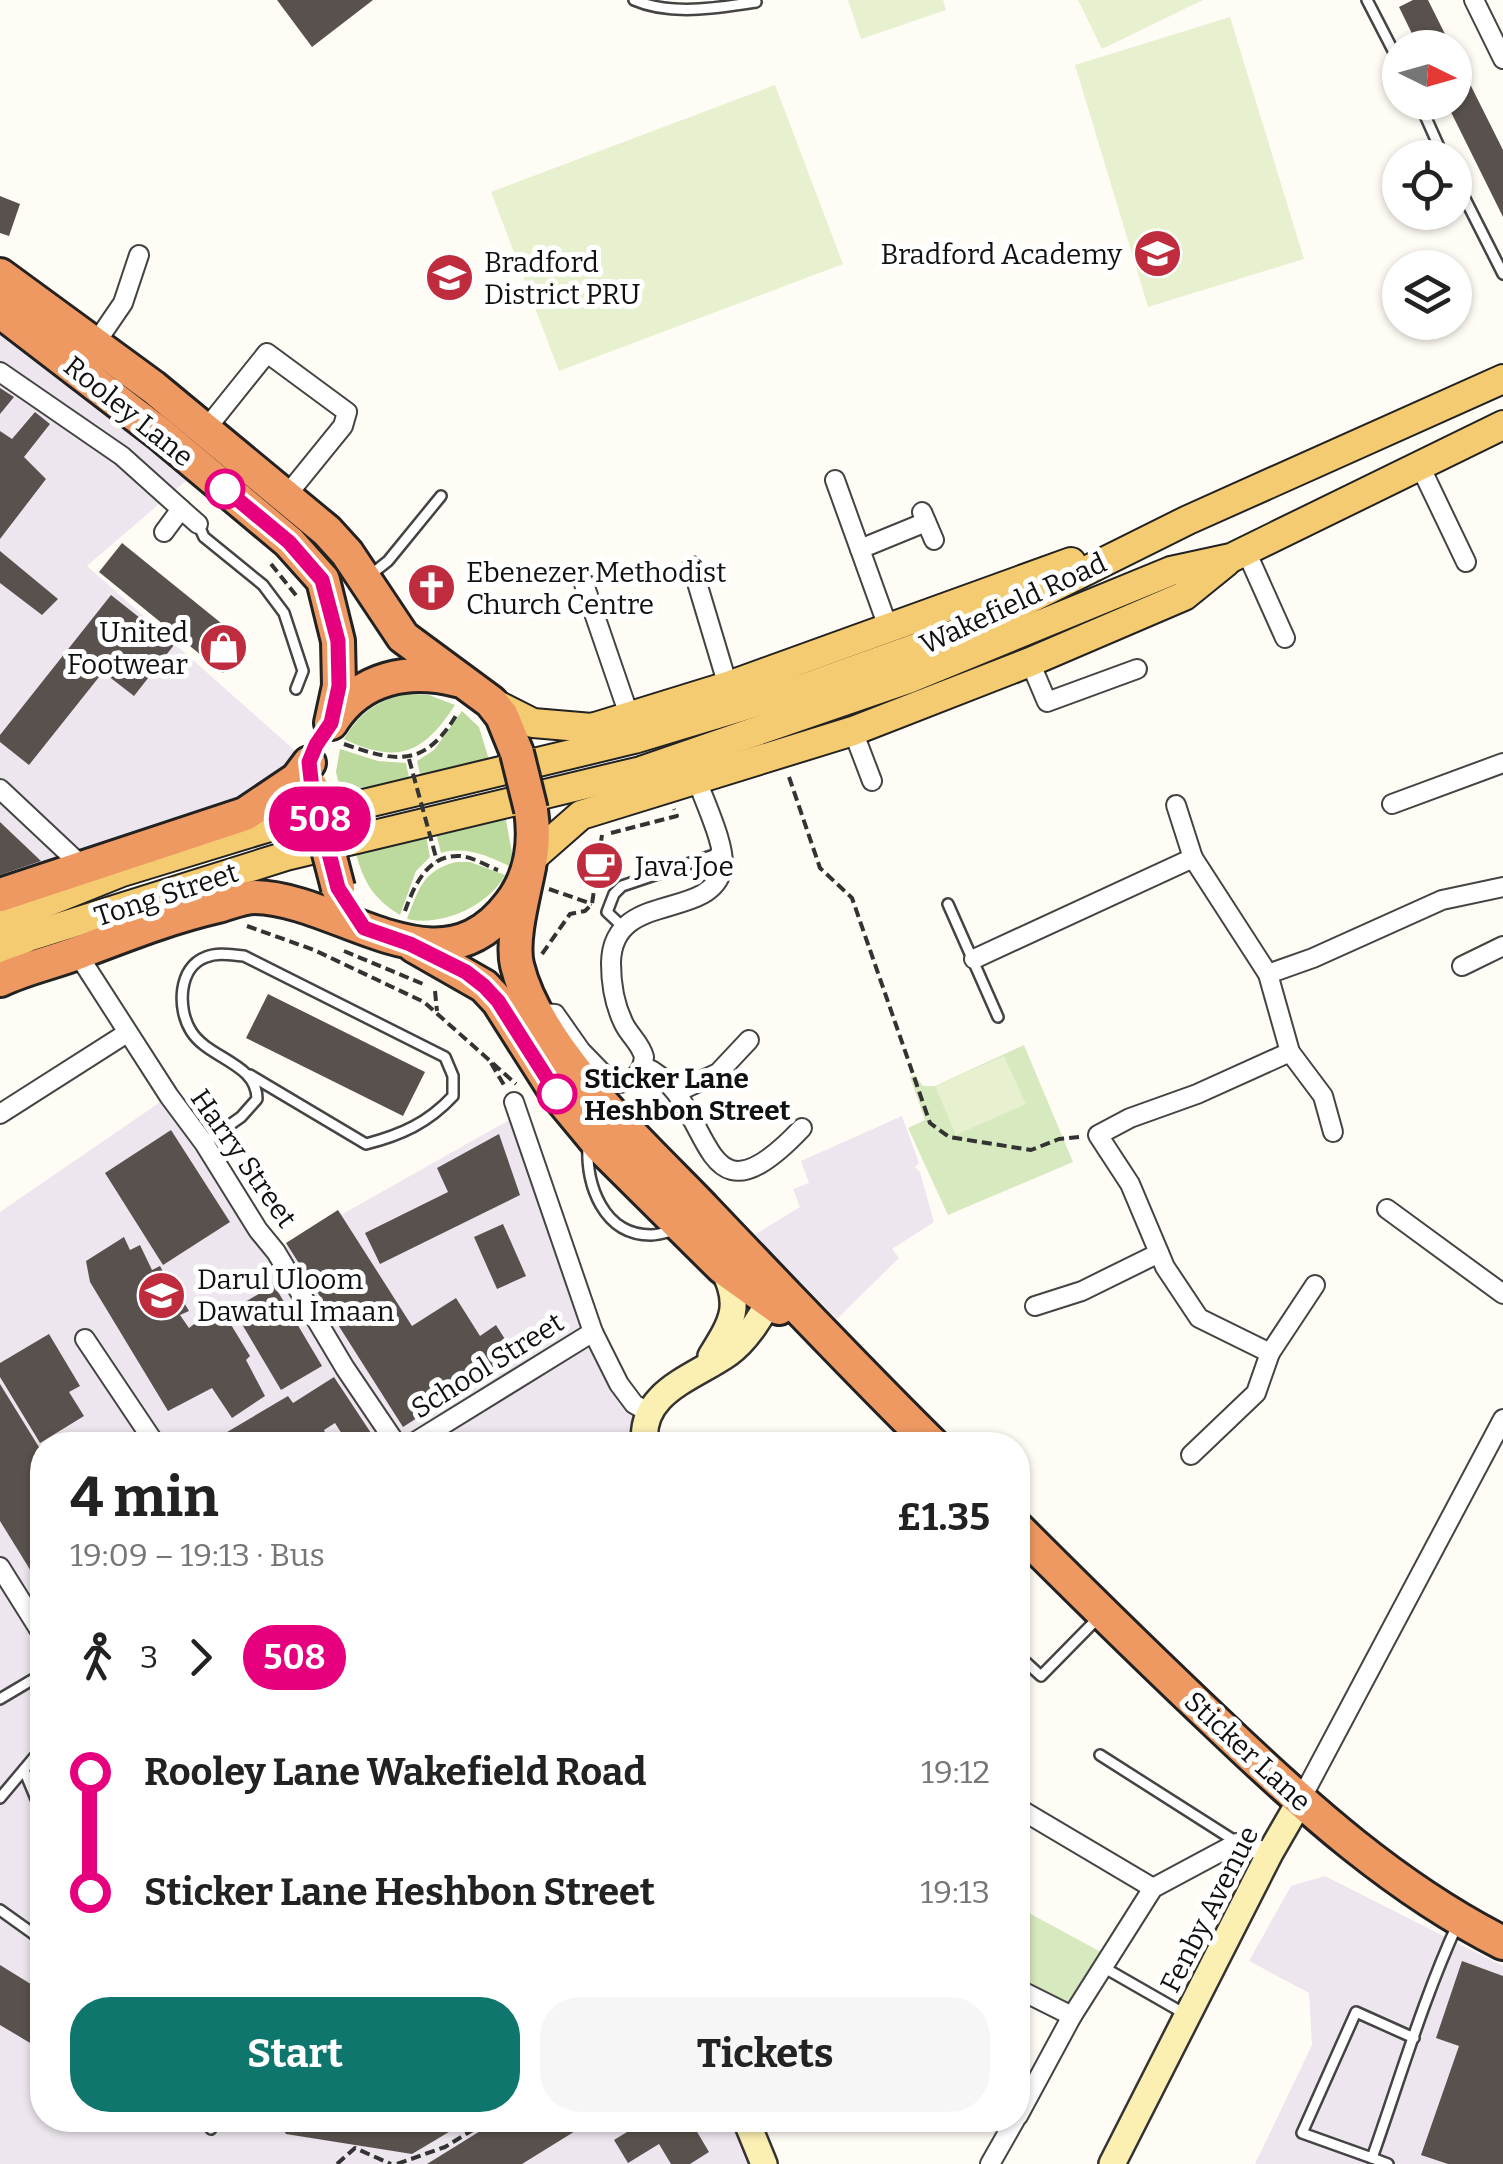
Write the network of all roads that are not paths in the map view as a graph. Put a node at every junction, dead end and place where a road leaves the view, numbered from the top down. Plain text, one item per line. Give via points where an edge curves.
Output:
1 (634, 0) edge
2 (1367, 0) edge
3 (1474, 0) edge
4 (756, 2) dead end
5 (1382, 30) edge
6 (1503, 59) edge
7 (1472, 213) edge
8 (139, 255) dead end
9 (1503, 274) edge
10 (0, 275) edge
11 (0, 311) edge
12 (95, 344) junction
13 (0, 372) edge
14 (1503, 380) edge
15 (1503, 426) edge
16 (206, 429) junction
17 (1420, 466) junction
18 (835, 480) dead end
19 (287, 495) junction
20 (440, 496) dead end
21 (181, 509) junction
22 (1188, 520) junction
23 (198, 524) joint
24 (164, 532) dead end
25 (934, 540) dead end
26 (860, 549) junction
27 (1239, 554) junction
28 (1466, 562) dead end
29 (692, 566) dead end
30 (365, 580) junction
31 (584, 581) dead end
32 (888, 627) junction
33 (1285, 638) dead end
34 (1030, 662) junction
35 (1136, 669) dead end
36 (461, 681) junction
37 (728, 686) junction
38 (296, 689) dead end
39 (491, 702) junction
40 (630, 718) junction
41 (854, 730) junction
42 (337, 733) junction
43 (1503, 763) edge
44 (310, 775) junction
45 (697, 780) junction
46 (872, 780) dead end
47 (444, 783) joint
48 (0, 789) edge
49 (1392, 804) dead end
50 (1176, 806) dead end
51 (451, 818) joint
52 (720, 847) junction
53 (1192, 858) junction
54 (82, 866) junction
55 (526, 871) junction
56 (1503, 887) edge
57 (0, 895) edge
58 (948, 904) dead end
59 (0, 921) edge
60 (625, 929) junction
61 (407, 930) junction
62 (354, 934) junction
63 (1503, 946) edge
64 (0, 950) edge
65 (78, 953) junction
66 (974, 958) junction
67 (1462, 966) dead end
68 (1268, 974) junction
69 (0, 980) edge
70 (537, 1012) junction
71 (998, 1017) dead end
72 (126, 1033) junction
73 (749, 1040) dead end
74 (1290, 1052) junction
75 (643, 1066) junction
76 (250, 1075) junction
77 (677, 1092) junction
78 (514, 1102) road end
79 (0, 1114) edge
80 (802, 1128) dead end
81 (1332, 1132) dead end
82 (204, 1144) junction
83 (1387, 1208) dead end
84 (1159, 1253) junction
85 (722, 1267) junction
86 (1315, 1285) dead end
87 (774, 1294) junction
88 (1503, 1294) edge
89 (1035, 1306) dead end
90 (593, 1332) junction
91 (86, 1339) dead end
92 (1270, 1353) junction
93 (706, 1364) junction
94 (648, 1412) junction
95 (1503, 1420) edge
96 (147, 1432) edge
97 (388, 1432) edge
98 (431, 1432) edge
99 (644, 1432) edge
100 (920, 1432) edge
101 (1191, 1455) dead end
102 (1030, 1541) edge
103 (0, 1566) edge
104 (1103, 1614) junction
105 (30, 1615) edge
106 (1030, 1666) edge
107 (30, 1681) edge
108 (0, 1699) edge
109 (1100, 1755) dead end
110 (30, 1763) edge
111 (24, 1770) junction
112 (30, 1784) edge
113 (0, 1798) edge
114 (1300, 1801) junction
115 (1030, 1815) edge
116 (1237, 1843) junction
117 (1270, 1853) junction
118 (1153, 1888) junction
119 (0, 1910) edge
120 (1460, 1921) junction
121 (30, 1931) edge
122 (1503, 1943) edge
123 (1103, 1968) junction
124 (1030, 1995) edge
125 (1188, 2015) junction
126 (1072, 2016) junction
127 (1414, 2038) junction
128 (1030, 2092) edge
129 (751, 2132) edge
130 (1008, 2132) edge
131 (1372, 2158) junction
132 (764, 2164) edge
133 (990, 2164) edge
134 (1112, 2164) edge
135 (1388, 2164) edge

1 - 4 lane via 693,8
2 - 5 lane
3 - 6 street
7 - 9 lane
8 - 12 street via 123,303
10 - 12 highway, Rooley Lane
11 - 42 highway, Rooley Lane via 289,542 322,580 338,641
12 - 16 highway, Rooley Lane
13 - 21 street via 122,456
14 - 22 main road, Wakefield Road
15 - 17 main road, Wakefield Road
16 - 19 highway, Rooley Lane
16 - 19 street, Rooley Lane via 267,353 346,412
17 - 27 main road, Wakefield Road
17 - 28 street
18 - 26 street
19 - 30 highway, Rooley Lane
20 - 30 lane
21 - 23 street
21 - 24 street
22 - 32 main road
22 - 47 main road, Wakefield Road via 970,629 825,681 634,739
23 - 38 lane via 284,613 303,671
25 - 26 street via 924,517
26 - 32 street
27 - 33 street
27 - 34 main road via 1184,596
27 - 51 main road, Wakefield Road via 1171,570 908,679 641,771
29 - 37 street
30 - 36 highway, Rooley Lane via 402,637
31 - 40 street
32 - 37 main road
34 - 35 street via 1047,702
34 - 41 main road
36 - 39 highway, Rooley Lane
36 - 42 highway via 422,674 384,679 346,701
37 - 40 main road
39 - 40 main road via 533,723 564,728
39 - 55 highway, bridge via 517,753 534,829
41 - 45 main road
41 - 46 street
42 - 44 highway via 316,745
43 - 49 street
44 - 54 highway via 245,814
44 - 62 highway, bridge
45 - 52 street
45 - 55 main road via 581,815
47 - 59 main road, Tong Street via 122,872
48 - 54 street
50 - 53 street
51 - 64 main road, Tong Street via 286,856
52 - 60 street via 723,869 706,892 646,912
52 - 60 lane via 622,886 607,912
53 - 66 street
53 - 68 street
54 - 57 highway
55 - 61 highway via 514,900 489,926 453,943
55 - 70 highway via 516,961
56 - 68 street via 1442,900
58 - 66 lane
60 - 75 street via 611,962 617,1006 642,1049
61 - 62 highway
61 - 85 highway via 484,986 589,1133
62 - 65 highway via 294,902 253,897
63 - 67 street
65 - 69 highway
65 - 72 street, Harry Street
66 - 71 lane
68 - 74 street
70 - 75 street via 555,1014 612,1083 625,1084
70 - 87 highway via 583,1080
72 - 79 street
72 - 82 street, Harry Street
73 - 77 street via 718,1073
74 - 81 street via 1323,1096
74 - 84 street via 1098,1135 1130,1184
75 - 77 street
76 - 76 lane via 205,1048 190,1029 180,1000 188,971 201,958 244,956 424,1044 445,1057 453,1096 434,1116 396,1137 366,1144
76 - 82 lane via 257,1099
77 - 80 street via 719,1165 756,1168
78 - 90 street
82 - 97 street, Harry Street
83 - 88 street
84 - 89 street
84 - 92 street via 1199,1318
85 - 87 highway
85 - 93 street via 734,1307
86 - 92 street
87 - 93 street via 731,1352
87 - 100 highway
90 - 94 street via 619,1384
90 - 98 street, School Street
91 - 96 street
92 - 101 street via 1256,1393
93 - 94 street
94 - 99 street
95 - 114 street, Fenby Avenue
102 - 104 highway, Sticker Lane
103 - 105 street
104 - 106 lane via 1041,1676
104 - 114 highway, Sticker Lane
107 - 108 lane
109 - 116 lane
110 - 111 lane
111 - 112 lane
111 - 113 lane
114 - 117 street, Fenby Avenue
114 - 120 highway, Sticker Lane
115 - 118 street
116 - 117 street
116 - 118 street
117 - 125 street, Fenby Avenue
118 - 123 street
119 - 121 lane
120 - 122 highway, Sticker Lane
120 - 127 lane
123 - 125 lane
123 - 126 street
124 - 126 street
125 - 134 street, Fenby Avenue
126 - 128 street
127 - 131 lane
127 - 131 lane via 1356,2012 1302,2133
129 - 132 street
130 - 133 street
131 - 135 lane

